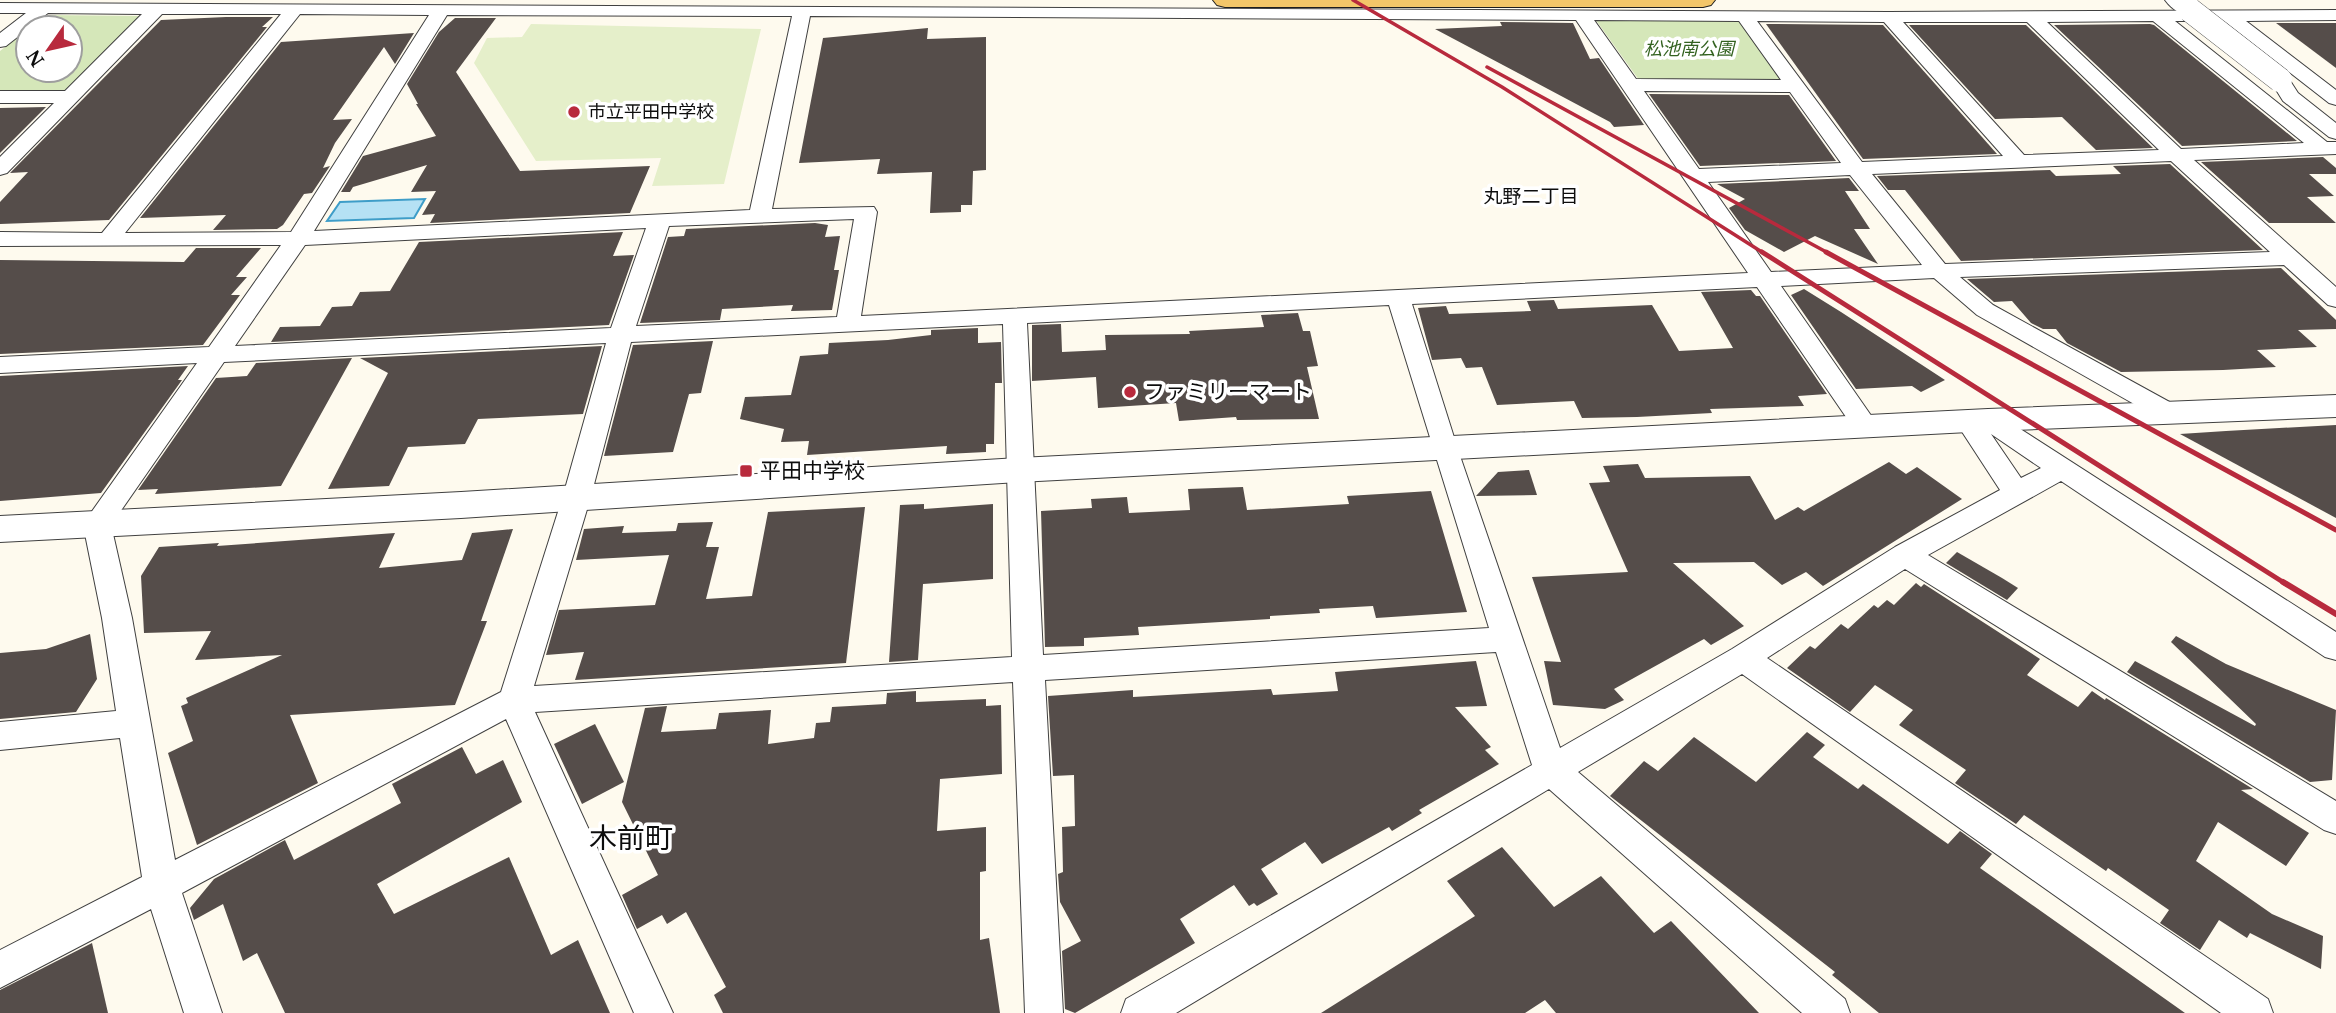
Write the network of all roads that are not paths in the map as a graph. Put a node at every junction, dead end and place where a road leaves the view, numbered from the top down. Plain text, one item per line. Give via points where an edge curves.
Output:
1 (1224, 0) edge
2 (1703, 0) edge
3 (2183, 5) edge
4 (0, 8) edge
5 (44, 8) junction
6 (158, 8) junction
7 (293, 10) junction
8 (440, 10) junction
9 (802, 12) junction
10 (1581, 14) junction
11 (2227, 15) junction
12 (2336, 15) edge
13 (1744, 16) junction
14 (2158, 16) junction
15 (2032, 17) junction
16 (1889, 18) junction
17 (0, 42) edge
18 (2280, 80) junction
19 (1630, 86) junction
20 (1796, 86) junction
21 (0, 97) edge
22 (72, 97) junction
23 (2336, 99) edge
24 (2336, 120) edge
25 (2331, 143) edge
26 (2176, 155) junction
27 (2020, 163) junction
28 (0, 169) edge
29 (1856, 169) junction
30 (1692, 176) junction
31 (760, 215) junction
32 (659, 223) junction
33 (298, 238) junction
34 (0, 239) edge
35 (108, 239) junction
36 (2289, 258) junction
37 (1939, 271) junction
38 (1764, 281) junction
39 (1398, 297) junction
40 (2336, 300) edge
41 (1015, 317) junction
42 (847, 326) junction
43 (620, 337) junction
44 (215, 356) junction
45 (0, 365) edge
46 (2336, 405) edge
47 (2166, 411) junction
48 (1978, 421) junction
49 (1866, 427) junction
50 (1445, 450) junction
51 (2060, 469) junction
52 (1019, 470) junction
53 (2017, 493) junction
54 (577, 496) junction
55 (97, 524) junction
56 (0, 528) edge
57 (1905, 555) junction
58 (1508, 639) junction
59 (2336, 648) edge
60 (1743, 658) junction
61 (1028, 668) junction
62 (514, 700) junction
63 (134, 723) junction
64 (0, 736) edge
65 (1551, 770) junction
66 (2336, 819) edge
67 (161, 885) junction
68 (0, 970) edge
69 (204, 1013) edge
70 (654, 1013) edge
71 (1044, 1013) edge
72 (1140, 1013) edge
73 (1831, 1013) edge
74 (2254, 1013) edge

1 - 2 main road
3 - 18 street, bridge
4 - 5 street
5 - 6 street
5 - 17 street
6 - 7 street
6 - 22 street
7 - 8 street
7 - 35 street
8 - 9 street
8 - 33 street
9 - 10 street
9 - 31 street
10 - 13 street
10 - 19 street
11 - 12 street
11 - 14 street
11 - 23 street
13 - 16 street
13 - 20 street
14 - 15 street
14 - 25 street
15 - 16 street
15 - 26 street
16 - 27 street
18 - 24 street
18 - 25 street
19 - 20 street
19 - 30 street
20 - 29 street
21 - 22 street
22 - 28 street
25 - 26 street
26 - 27 street
26 - 36 street
27 - 29 street
29 - 30 street
29 - 37 street
30 - 38 street
31 - 32 street
31 - 42 street via 866,212
32 - 33 street
32 - 43 street
33 - 35 street
33 - 44 street
34 - 35 street
36 - 37 street
36 - 40 street
37 - 38 street
37 - 47 street via 1985,310
38 - 39 street
38 - 49 street
39 - 41 street
39 - 50 street
41 - 42 street
41 - 52 street
42 - 43 street
43 - 44 street
43 - 54 street
44 - 45 street
44 - 55 street
46 - 47 street
47 - 48 street
48 - 49 street
48 - 51 street
48 - 53 street
49 - 50 street
50 - 52 street
50 - 58 street
51 - 53 street
51 - 59 street
52 - 54 street
52 - 61 street
53 - 57 street
54 - 55 street
54 - 62 street
55 - 56 street
55 - 63 street
57 - 60 street
57 - 66 street
58 - 61 street
58 - 65 street
60 - 65 street
60 - 74 street
61 - 62 street
61 - 71 street
62 - 67 street
62 - 70 street
63 - 64 street
63 - 67 street
65 - 72 street
65 - 73 street
67 - 68 street
67 - 69 street

